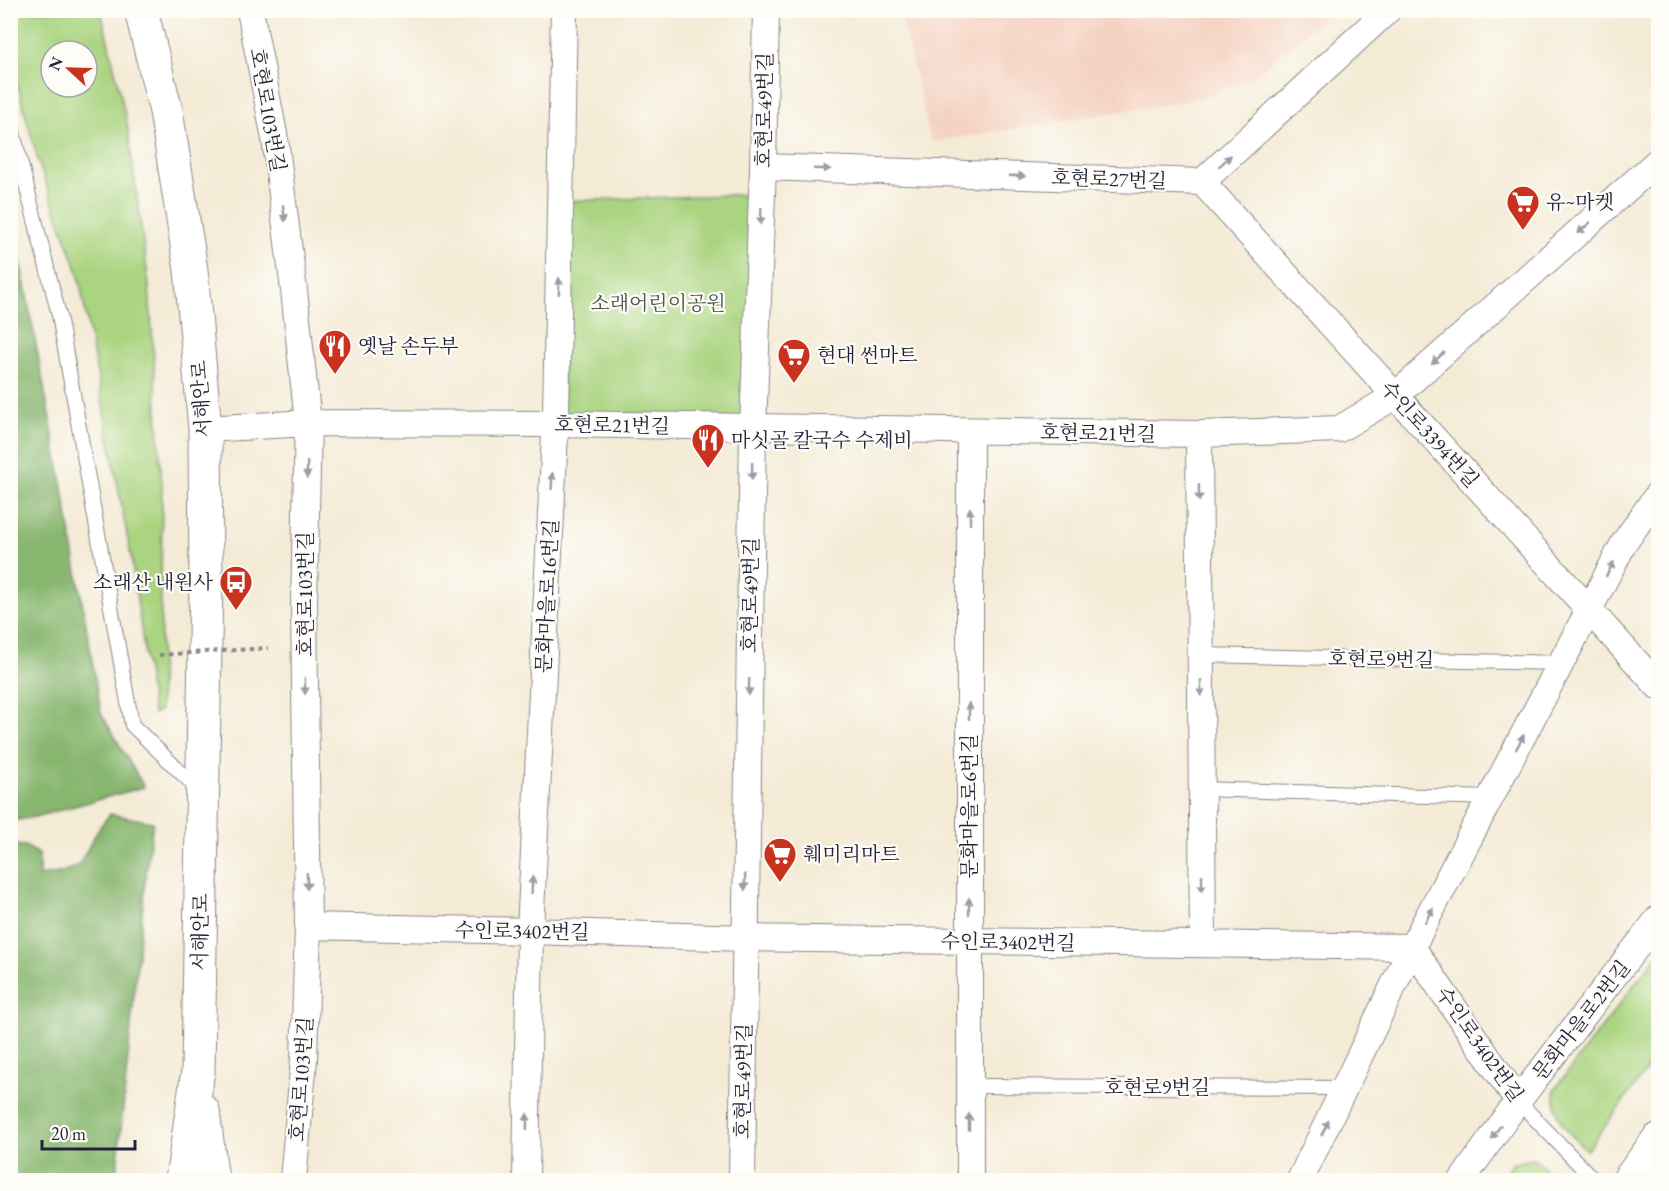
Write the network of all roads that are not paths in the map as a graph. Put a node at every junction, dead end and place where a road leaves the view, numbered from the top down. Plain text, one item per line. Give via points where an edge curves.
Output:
1 (141, 10) edge
2 (250, 10) edge
3 (564, 10) edge
4 (766, 10) edge
5 (1388, 10) edge
6 (11, 123) edge
7 (1659, 161) edge
8 (763, 167) junction
9 (1202, 182) junction
10 (1395, 396) junction
11 (308, 423) junction
12 (555, 424) junction
13 (753, 428) junction
14 (205, 429) junction
15 (970, 431) junction
16 (1199, 434) junction
17 (1659, 494) edge
18 (1589, 610) junction
19 (1201, 655) junction
20 (1561, 663) junction
21 (1659, 686) edge
22 (1202, 789) junction
23 (203, 794) junction
24 (1491, 798) junction
25 (1659, 919) edge
26 (308, 926) junction
27 (530, 931) junction
28 (744, 938) junction
29 (969, 941) junction
30 (1203, 944) junction
31 (1412, 947) junction
32 (198, 1071) junction
33 (969, 1086) junction
34 (1344, 1088) junction
35 (1518, 1101) junction
36 (1659, 1140) edge
37 (182, 1180) edge
38 (212, 1180) edge
39 (293, 1180) edge
40 (526, 1180) edge
41 (742, 1180) edge
42 (970, 1180) edge
43 (1300, 1180) edge
44 (1462, 1180) edge
45 (1594, 1180) edge
46 (1629, 1180) edge

1 - 14 main road, 서해안로 via 166,111 189,258
2 -> 11 street, 호현로103번길 via 275,140
12 -> 3 street, 문화마을로16번길
4 - 8 street, 호현로49번길
9 -> 5 street
6 - 23 lane via 59,315 132,725
7 -> 10 street, 호현로21번길
8 -> 9 street, 호현로27번길
8 -> 13 street, 호현로49번길
9 - 10 street, 수인로3394번길
10 - 16 street, 호현로21번길 via 1339,429
10 - 18 street, 수인로3394번길
11 - 12 street, 호현로21번길
11 - 14 street, 호현로21번길
11 -> 26 street, 호현로103번길 via 304,604
12 - 13 street, 호현로21번길
27 -> 12 street, 문화마을로16번길
13 - 15 street, 호현로21번길
13 -> 28 street, 호현로49번길
14 - 23 main road, 서해안로
15 - 16 street, 호현로21번길
29 -> 15 street, 문화마을로6번길
16 -> 19 street
18 -> 17 street via 1624,543
18 - 20 street
18 - 21 street, 수인로3394번길
19 - 20 lane, 호현로9번길
19 -> 22 street
24 -> 20 street
22 - 24 lane
22 -> 30 street
23 - 32 main road, 서해안로
31 -> 24 street
25 - 35 street, 문화마을로2번길
26 - 27 street, 수인로3402번길
26 - 39 street, 호현로103번길 via 304,1059
27 - 28 street, 수인로3402번길
40 -> 27 street, 문화마을로16번길
28 - 29 street, 수인로3402번길
28 - 41 street, 호현로49번길
29 - 30 street, 수인로3402번길
29 - 33 street, 문화마을로6번길
30 - 31 street, 수인로3402번길
31 - 34 street
31 - 35 street, 수인로3402번길
32 - 37 main road, 서해안로
32 - 38 main road, 서해안로
33 - 34 lane, 호현로9번길
42 -> 33 street, 문화마을로6번길
43 -> 34 street
35 -> 44 street, 문화마을로2번길
35 - 45 lane, 수인로3402번길
36 - 46 main road

